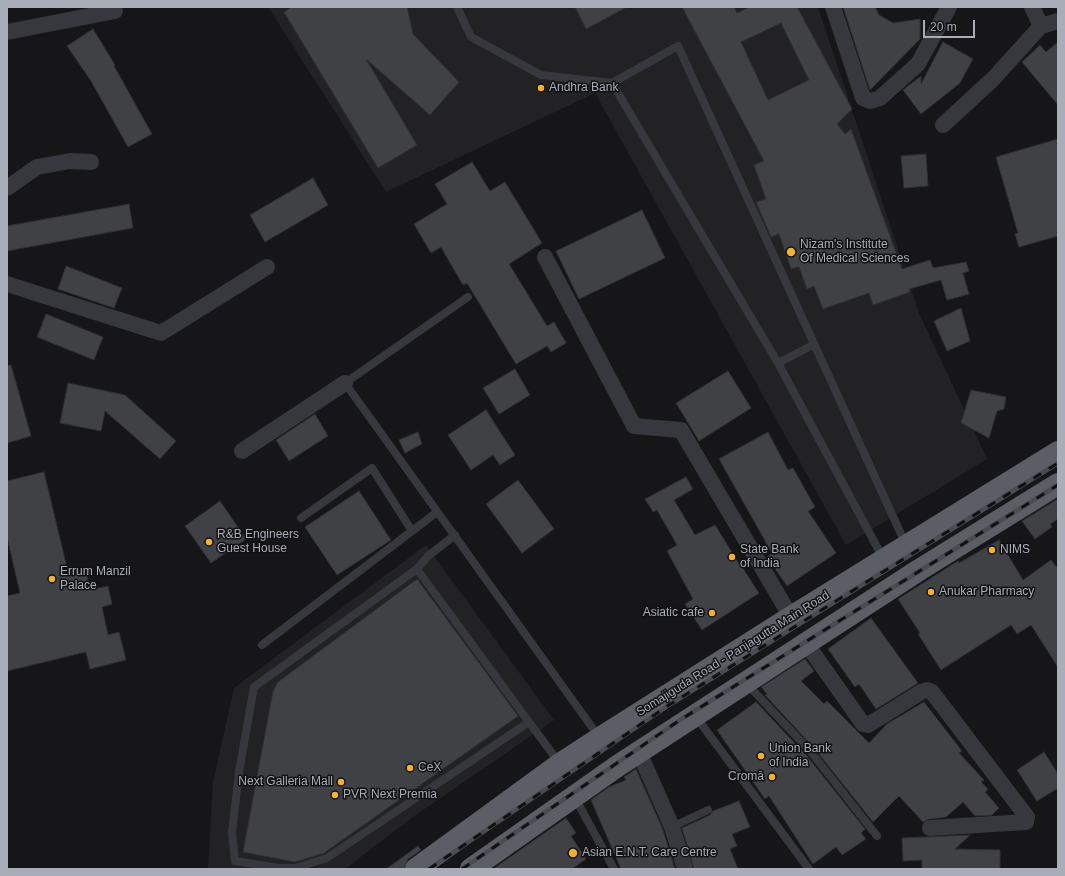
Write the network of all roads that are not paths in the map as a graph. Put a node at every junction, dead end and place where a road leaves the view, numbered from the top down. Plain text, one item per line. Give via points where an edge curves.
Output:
1 (456, 7) edge
2 (833, 7) edge
3 (949, 7) edge
4 (1032, 7) edge
5 (118, 9) edge
6 (1058, 21) edge
7 (1040, 26) junction
8 (7, 32) edge
9 (612, 83) junction
10 (943, 125) dead end
11 (91, 162) dead end
12 (7, 188) edge
13 (545, 257) dead end
14 (267, 267) dead end
15 (7, 284) edge
16 (468, 297) dead end
17 (813, 345) junction
18 (778, 363) junction
19 (346, 383) junction
20 (242, 451) dead end
21 (1058, 452) edge
22 (1058, 484) edge
23 (437, 512) junction
24 (301, 518) dead end
25 (412, 531) junction
26 (455, 536) junction
27 (907, 547) junction
28 (884, 560) junction
29 (417, 569) junction
30 (791, 617) junction
31 (770, 630) junction
32 (806, 643) junction
33 (262, 645) dead end
34 (788, 655) junction
35 (746, 683) junction
36 (696, 716) junction
37 (529, 722) junction
38 (600, 738) junction
39 (639, 752) junction
40 (560, 764) junction
41 (574, 796) junction
42 (708, 810) dead end
43 (672, 827) junction
44 (930, 828) dead end
45 (877, 836) dead end
46 (480, 866) edge
47 (295, 868) edge
48 (416, 869) edge
49 (614, 869) edge
50 (685, 869) edge
51 (809, 869) edge

1 - 9 lane via 470,37 541,75
2 - 3 street via 863,98 871,101 880,98 918,64
4 - 7 street
5 - 8 street
6 - 7 street
7 - 10 street via 993,79
9 - 17 lane via 678,46
9 - 18 lane
11 - 12 street via 70,161 36,167
13 - 30 street via 634,426 681,430
14 - 15 street via 161,333
16 - 19 lane
17 - 18 lane
17 - 27 lane
18 - 28 lane
19 - 20 street
19 - 23 lane
21 - 27 highway, Somajiguda Road - Panjagutta Main Road
22 - 32 highway
23 - 25 lane
23 - 26 lane
24 - 25 lane via 372,468
25 - 33 lane
26 - 29 lane via 428,556
26 - 38 lane
27 - 28 highway, Somajiguda Road - Panjagutta Main Road
28 - 30 highway, Somajiguda Road - Panjagutta Main Road
29 - 37 lane
29 - 47 lane via 254,687 239,772 232,832 235,861
30 - 31 highway, Somajiguda Road - Panjagutta Main Road
31 - 34 highway
31 - 38 highway, Somajiguda Road - Panjagutta Main Road
32 - 34 highway
32 - 44 street via 863,724 868,725 921,692 932,692 1027,817 1026,822
34 - 35 highway
35 - 36 highway
35 - 45 lane via 811,752
36 - 39 highway
36 - 51 lane
37 - 40 lane
37 - 47 lane via 327,858
38 - 40 highway, Somajiguda Road - Panjagutta Main Road
39 - 41 highway
39 - 43 street
40 - 48 highway, Somajiguda Road - Panjagutta Main Road
41 - 46 highway
41 - 49 lane
42 - 43 lane
43 - 50 street

